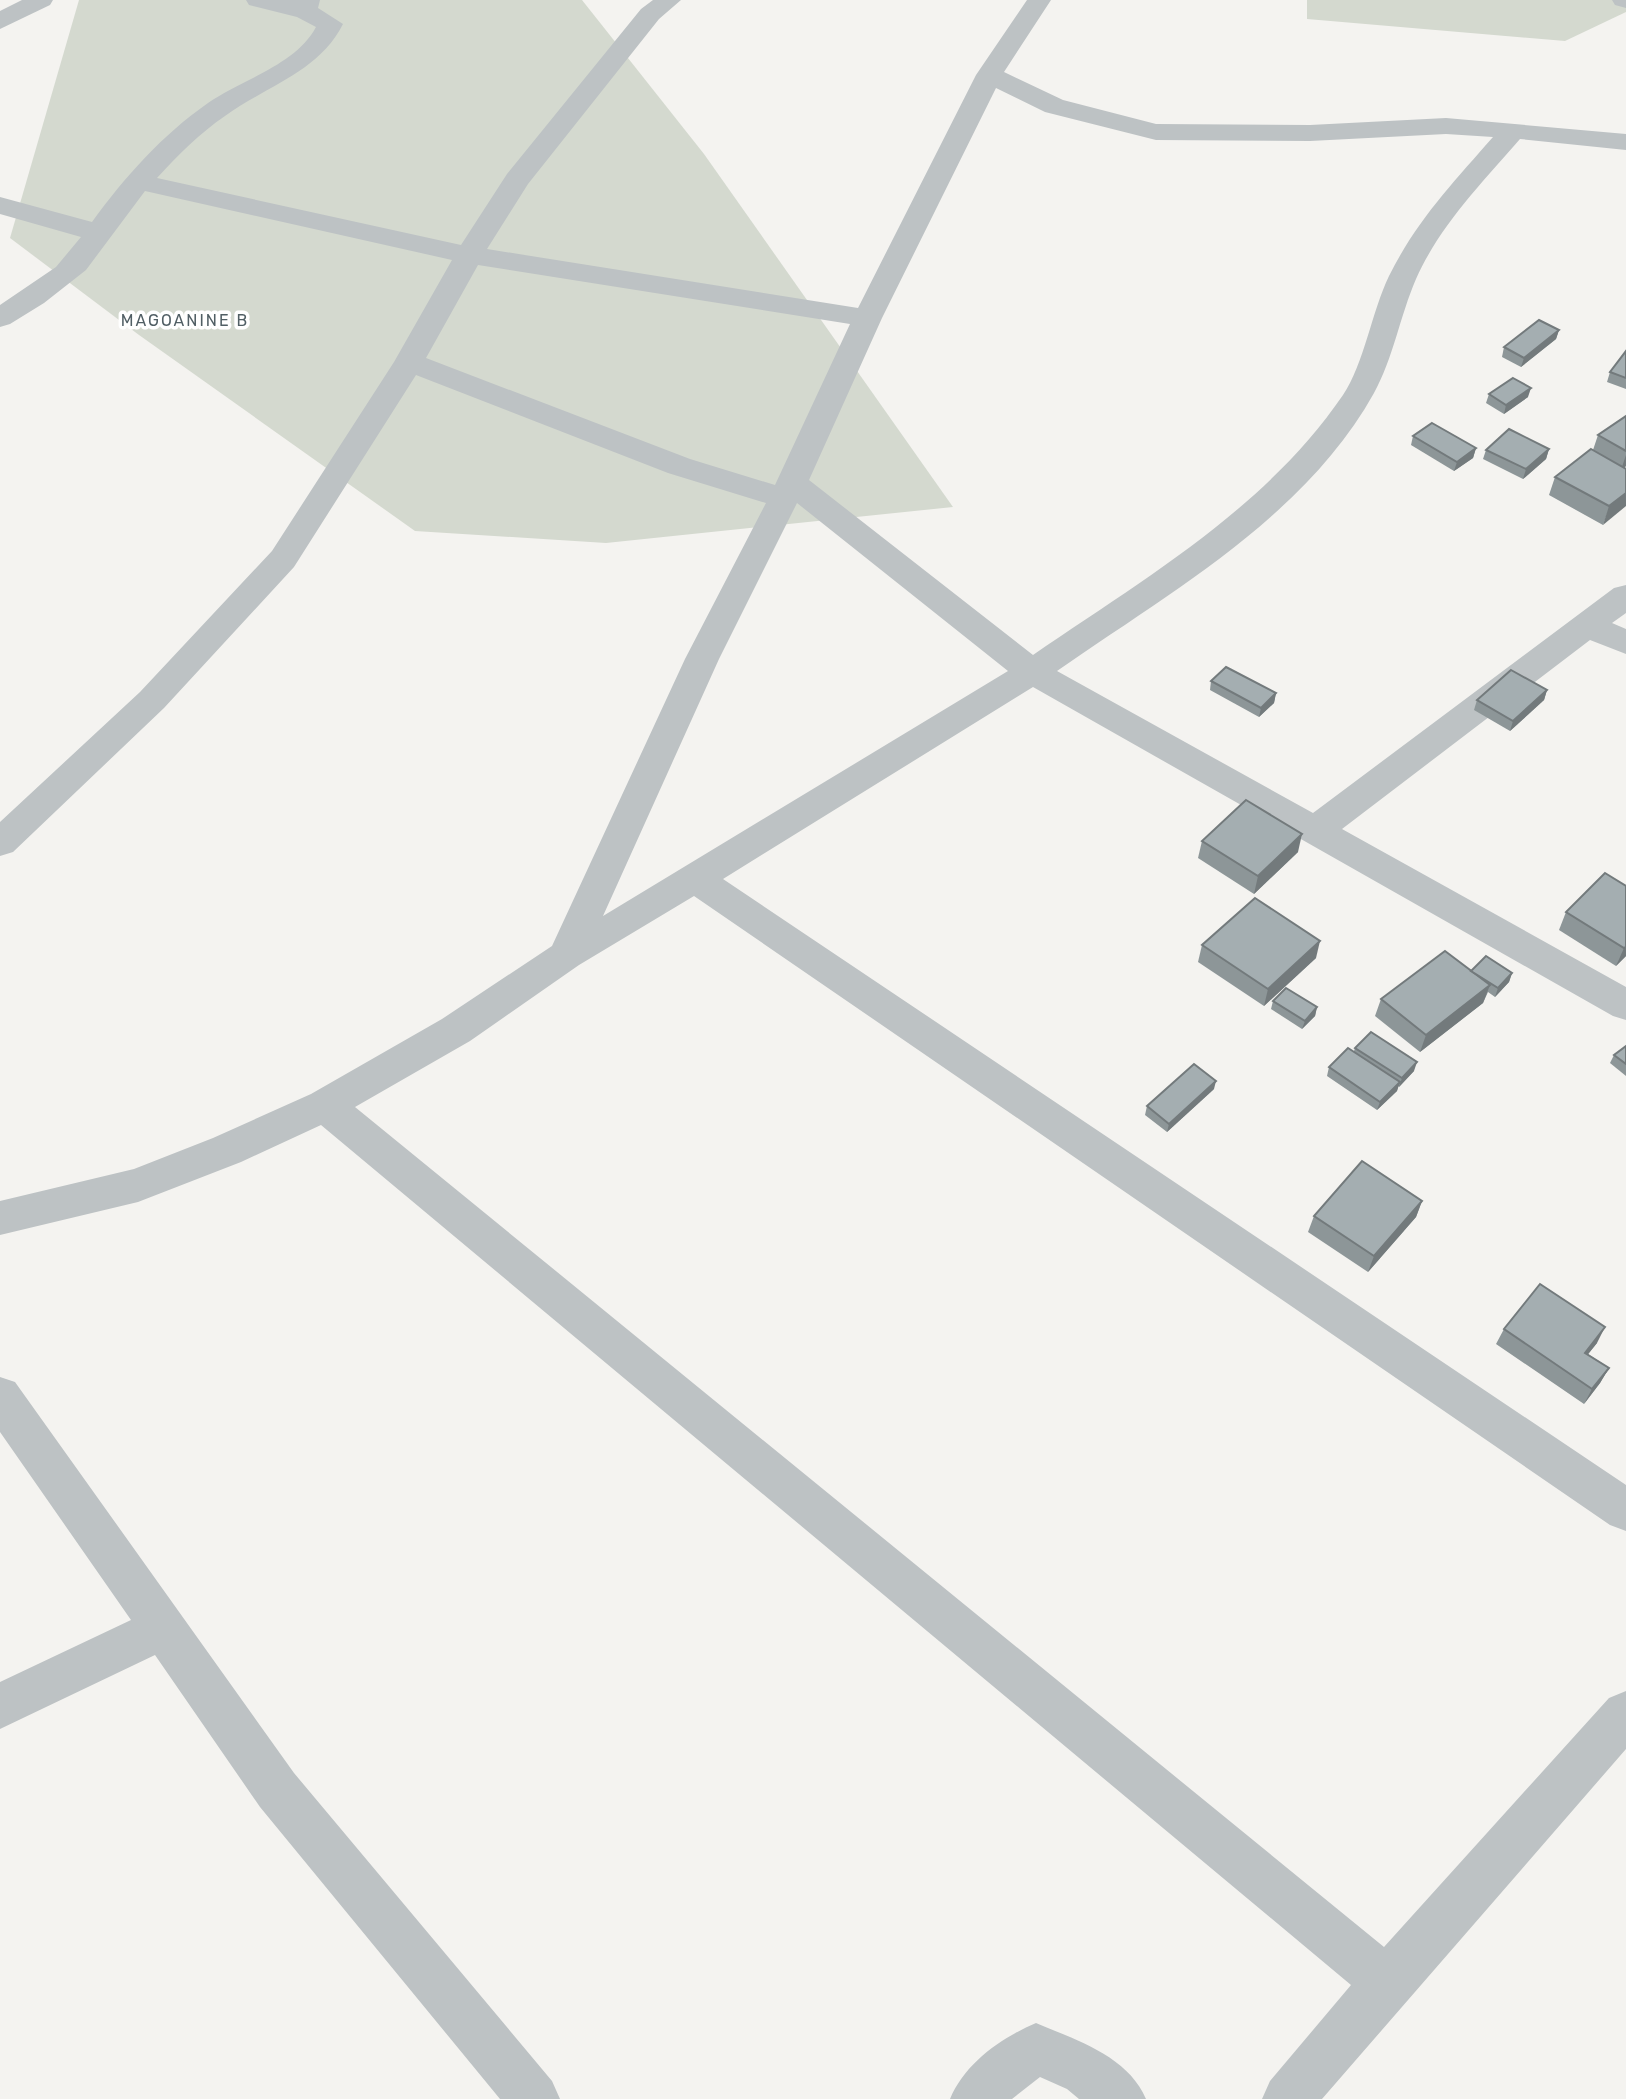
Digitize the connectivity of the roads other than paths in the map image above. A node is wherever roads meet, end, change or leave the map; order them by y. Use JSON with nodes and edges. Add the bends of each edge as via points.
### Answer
{"nodes":[{"id":1,"x":41,"y":0,"type":"edge"},
{"id":2,"x":258,"y":0,"type":"edge"},
{"id":3,"x":669,"y":0,"type":"edge"},
{"id":4,"x":1039,"y":0,"type":"edge"},
{"id":5,"x":307,"y":5,"type":"edge"},
{"id":6,"x":0,"y":22,"type":"edge"},
{"id":7,"x":989,"y":75,"type":"junction"},
{"id":8,"x":1513,"y":130,"type":"junction"},
{"id":9,"x":1626,"y":142,"type":"edge"},
{"id":10,"x":140,"y":182,"type":"junction"},
{"id":11,"x":0,"y":205,"type":"edge"},
{"id":12,"x":98,"y":233,"type":"junction"},
{"id":13,"x":470,"y":256,"type":"junction"},
{"id":14,"x":0,"y":318,"type":"edge"},
{"id":15,"x":867,"y":318,"type":"junction"},
{"id":16,"x":409,"y":362,"type":"junction"},
{"id":17,"x":788,"y":491,"type":"junction"},
{"id":18,"x":1626,"y":596,"type":"edge"},
{"id":19,"x":1588,"y":625,"type":"junction"},
{"id":20,"x":1626,"y":643,"type":"edge"},
{"id":21,"x":1032,"y":672,"type":"junction"},
{"id":22,"x":1315,"y":831,"type":"junction"},
{"id":23,"x":0,"y":843,"type":"edge"},
{"id":24,"x":696,"y":879,"type":"junction"},
{"id":25,"x":566,"y":955,"type":"junction"},
{"id":26,"x":1626,"y":1005,"type":"edge"},
{"id":27,"x":325,"y":1105,"type":"junction"},
{"id":28,"x":0,"y":1218,"type":"edge"},
{"id":29,"x":0,"y":1396,"type":"edge"},
{"id":30,"x":1626,"y":1510,"type":"edge"},
{"id":31,"x":163,"y":1628,"type":"junction"},
{"id":32,"x":0,"y":1706,"type":"edge"},
{"id":33,"x":1626,"y":1714,"type":"edge"},
{"id":34,"x":1387,"y":1982,"type":"junction"},
{"id":35,"x":534,"y":2099,"type":"edge"},
{"id":36,"x":976,"y":2099,"type":"edge"},
{"id":37,"x":1120,"y":2099,"type":"edge"},
{"id":38,"x":1288,"y":2099,"type":"edge"}],
"edges":[{"from":1,"to":6,"type":"street"},
{"from":2,"to":5,"type":"street"},
{"from":3,"to":13,"type":"street","via":[[650,14],[517,180]]},
{"from":4,"to":7,"type":"street"},
{"from":5,"to":10,"type":"street","via":[[330,24],[326,37],[216,110]]},
{"from":7,"to":8,"type":"street","via":[[1054,106],[1156,132]]},
{"from":7,"to":15,"type":"street"},
{"from":8,"to":9,"type":"street"},
{"from":8,"to":21,"type":"street","via":[[1427,230],[1402,279],[1360,392],[1326,440],[1278,494],[1213,547]]},
{"from":10,"to":12,"type":"street"},
{"from":10,"to":13,"type":"street"},
{"from":11,"to":12,"type":"street"},
{"from":12,"to":14,"type":"street","via":[[86,253],[59,279]]},
{"from":13,"to":15,"type":"street"},
{"from":13,"to":16,"type":"street"},
{"from":15,"to":17,"type":"street"},
{"from":16,"to":17,"type":"street","via":[[679,466]]},
{"from":16,"to":23,"type":"street","via":[[283,559],[152,700]]},
{"from":17,"to":21,"type":"street"},
{"from":17,"to":25,"type":"street","via":[[702,659]]},
{"from":18,"to":19,"type":"street"},
{"from":19,"to":20,"type":"street"},
{"from":19,"to":22,"type":"street"},
{"from":21,"to":22,"type":"street"},
{"from":21,"to":24,"type":"street"},
{"from":22,"to":26,"type":"street"},
{"from":24,"to":25,"type":"street"},
{"from":24,"to":30,"type":"street"},
{"from":25,"to":27,"type":"street","via":[[456,1030]]},
{"from":27,"to":28,"type":"street","via":[[138,1185]]},
{"from":27,"to":34,"type":"street"},
{"from":29,"to":31,"type":"street"},
{"from":31,"to":32,"type":"street"},
{"from":31,"to":35,"type":"street","via":[[277,1790]]},
{"from":33,"to":34,"type":"street"},
{"from":34,"to":38,"type":"street"},
{"from":36,"to":37,"type":"street","via":[[986,2086],[1037,2049],[1085,2071]]}]}
